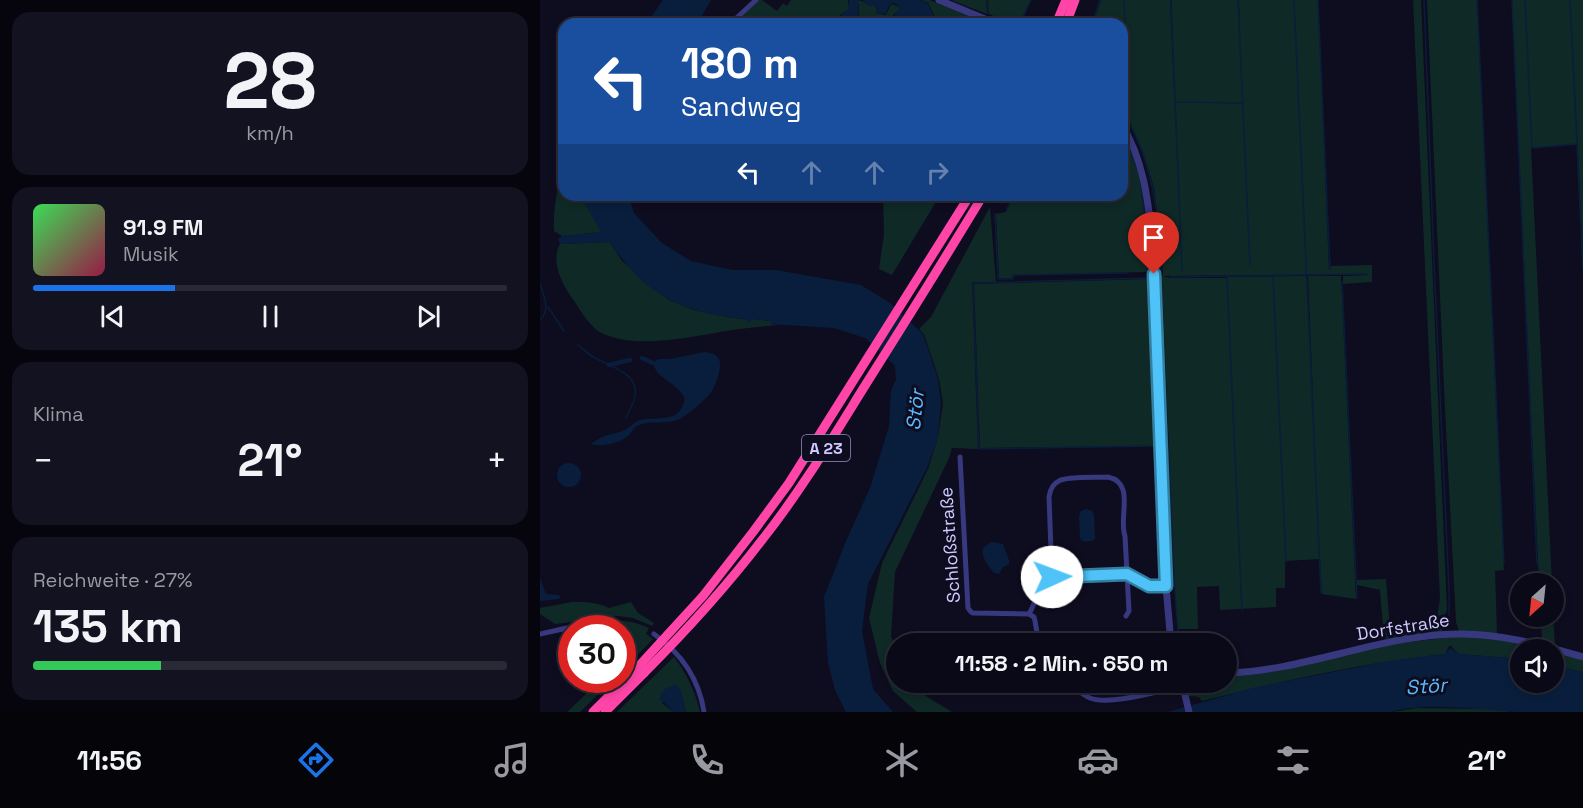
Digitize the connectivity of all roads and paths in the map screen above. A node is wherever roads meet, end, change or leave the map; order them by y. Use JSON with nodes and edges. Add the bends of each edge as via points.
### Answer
{"nodes":[{"id":1,"x":756,"y":0,"type":"edge"},
{"id":2,"x":939,"y":0,"type":"edge"},
{"id":3,"x":1066,"y":0,"type":"edge"},
{"id":4,"x":1075,"y":0,"type":"edge"},
{"id":5,"x":736,"y":18,"type":"edge"},
{"id":6,"x":982,"y":18,"type":"edge"},
{"id":7,"x":1058,"y":18,"type":"edge"},
{"id":8,"x":1068,"y":18,"type":"edge"},
{"id":9,"x":1128,"y":135,"type":"edge"},
{"id":10,"x":966,"y":201,"type":"edge"},
{"id":11,"x":979,"y":201,"type":"edge"},
{"id":12,"x":960,"y":457,"type":"dead end"},
{"id":13,"x":1127,"y":574,"type":"junction"},
{"id":14,"x":1052,"y":577,"type":"junction"},
{"id":15,"x":1166,"y":586,"type":"junction"},
{"id":16,"x":1029,"y":614,"type":"junction"},
{"id":17,"x":1126,"y":616,"type":"dead end"},
{"id":18,"x":558,"y":630,"type":"edge"},
{"id":19,"x":1037,"y":633,"type":"edge"},
{"id":20,"x":1170,"y":633,"type":"edge"},
{"id":21,"x":540,"y":634,"type":"edge"},
{"id":22,"x":654,"y":634,"type":"dead end"},
{"id":23,"x":1583,"y":657,"type":"edge"},
{"id":24,"x":641,"y":670,"type":"junction"},
{"id":25,"x":1237,"y":672,"type":"edge"},
{"id":26,"x":1081,"y":693,"type":"edge"},
{"id":27,"x":1145,"y":693,"type":"edge"},
{"id":28,"x":1185,"y":693,"type":"edge"},
{"id":29,"x":593,"y":712,"type":"edge"},
{"id":30,"x":605,"y":712,"type":"edge"},
{"id":31,"x":704,"y":712,"type":"edge"},
{"id":32,"x":1189,"y":712,"type":"edge"}],
"edges":[{"from":1,"to":5,"type":"street"},
{"from":2,"to":6,"type":"street"},
{"from":3,"to":7,"type":"highway"},
{"from":4,"to":8,"type":"highway"},
{"from":9,"to":15,"type":"street","via":[[1142,173],[1152,238]]},
{"from":10,"to":24,"type":"highway","number":"A 23","bridge":true,"via":[[789,483]]},
{"from":11,"to":24,"type":"highway","number":"A 23","bridge":true,"via":[[800,489],[710,603],[678,639]]},
{"from":12,"to":16,"type":"street","name":"Schloßstraße","via":[[968,608],[973,612]]},
{"from":13,"to":14,"type":"street"},
{"from":13,"to":14,"type":"street","via":[[1122,525],[1124,492],[1119,482],[1108,477],[1064,479],[1050,490]]},
{"from":13,"to":15,"type":"street","via":[[1149,586]]},
{"from":13,"to":17,"type":"street"},
{"from":14,"to":16,"type":"street","via":[[1037,588]]},
{"from":15,"to":20,"type":"street"},
{"from":16,"to":19,"type":"street","via":[[1034,617]]},
{"from":18,"to":21,"type":"street"},
{"from":22,"to":31,"type":"street","via":[[689,670]]},
{"from":23,"to":25,"type":"street","name":"Dorfstraße","via":[[1518,640],[1454,634],[1393,642],[1268,670]]},
{"from":24,"to":29,"type":"highway","number":"A 23"},
{"from":24,"to":30,"type":"highway","number":"A 23"},
{"from":26,"to":27,"type":"street","via":[[1104,700]]},
{"from":28,"to":32,"type":"street"}]}
